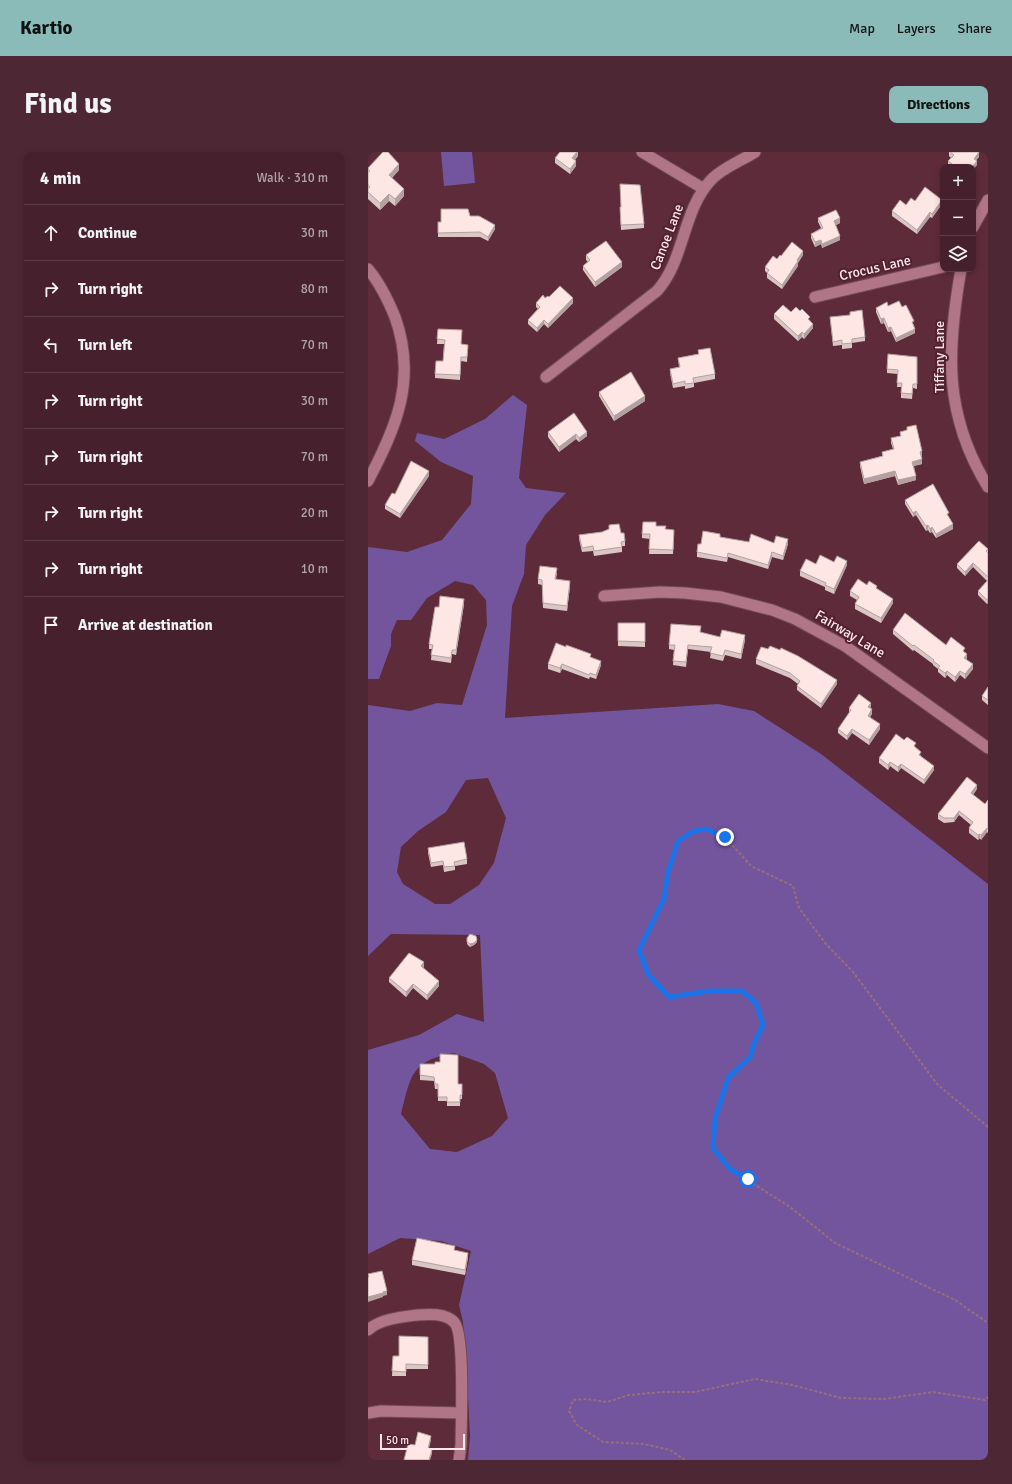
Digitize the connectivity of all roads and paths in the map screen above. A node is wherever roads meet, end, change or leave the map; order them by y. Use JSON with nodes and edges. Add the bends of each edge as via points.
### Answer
{"nodes":[{"id":1,"x":642,"y":152,"type":"edge"},
{"id":2,"x":755,"y":152,"type":"edge"},
{"id":3,"x":704,"y":189,"type":"junction"},
{"id":4,"x":988,"y":200,"type":"edge"},
{"id":5,"x":976,"y":222,"type":"edge"},
{"id":6,"x":940,"y":268,"type":"edge"},
{"id":7,"x":368,"y":269,"type":"edge"},
{"id":8,"x":961,"y":272,"type":"edge"},
{"id":9,"x":815,"y":297,"type":"dead end"},
{"id":10,"x":546,"y":377,"type":"dead end"},
{"id":11,"x":368,"y":481,"type":"edge"},
{"id":12,"x":988,"y":487,"type":"edge"},
{"id":13,"x":604,"y":596,"type":"dead end"},
{"id":14,"x":988,"y":748,"type":"edge"},
{"id":15,"x":988,"y":1127,"type":"edge"},
{"id":16,"x":988,"y":1323,"type":"edge"},
{"id":17,"x":368,"y":1330,"type":"edge"},
{"id":18,"x":988,"y":1397,"type":"edge"},
{"id":19,"x":368,"y":1413,"type":"edge"},
{"id":20,"x":461,"y":1413,"type":"junction"},
{"id":21,"x":459,"y":1460,"type":"edge"},
{"id":22,"x":685,"y":1460,"type":"edge"}],
"edges":[{"from":1,"to":3,"type":"street"},
{"from":2,"to":3,"type":"street","name":"Canoe Lane","via":[[715,176]]},
{"from":3,"to":10,"type":"street","name":"Canoe Lane","via":[[697,200],[666,281],[657,291]]},
{"from":4,"to":5,"type":"street"},
{"from":6,"to":9,"type":"street","name":"Crocus Lane"},
{"from":7,"to":11,"type":"street","via":[[392,309],[399,329],[405,367],[404,391],[396,418],[381,457]]},
{"from":8,"to":12,"type":"street","name":"Tiffany Lane","via":[[951,339],[953,395],[966,443]]},
{"from":13,"to":14,"type":"street","name":"Fairway Lane","via":[[666,592],[721,597],[772,610],[795,619],[845,646]]},
{"from":15,"to":16,"type":"path","via":[[938,1084],[870,993],[826,944],[799,908],[793,886],[751,866],[725,837],[706,829],[694,831],[678,841],[668,872],[664,899],[639,950],[648,974],[669,997],[710,991],[742,991],[756,1003],[763,1025],[751,1056],[728,1078],[715,1119],[713,1148],[730,1169],[790,1207],[835,1243],[955,1300]]},
{"from":17,"to":20,"type":"street","via":[[382,1322],[417,1315],[440,1315],[455,1322],[460,1332],[461,1345]]},
{"from":18,"to":22,"type":"path","via":[[985,1400],[933,1392],[884,1399],[841,1398],[792,1385],[755,1379],[695,1392],[655,1392],[629,1395],[607,1402],[573,1400],[569,1411],[577,1425],[603,1442],[651,1445],[670,1450]]},
{"from":19,"to":20,"type":"street"},
{"from":20,"to":21,"type":"street"}]}
